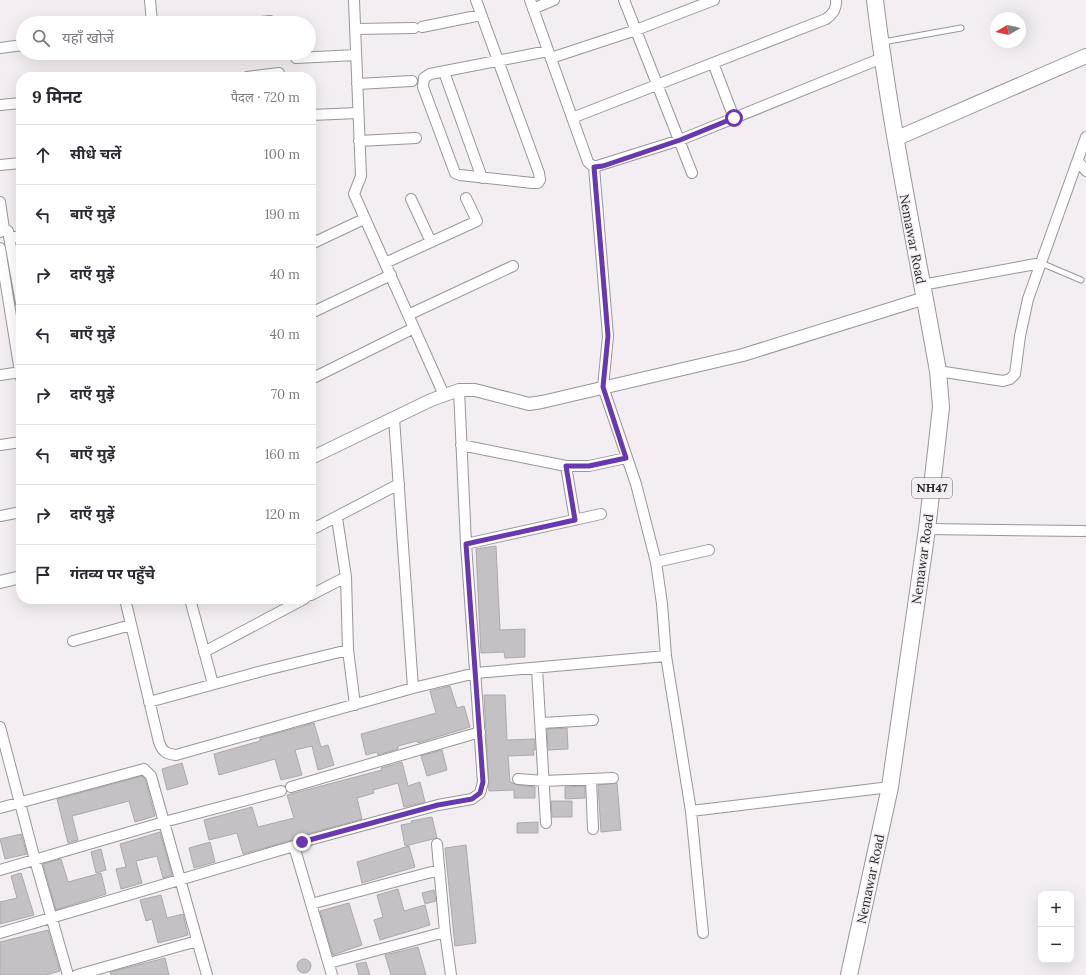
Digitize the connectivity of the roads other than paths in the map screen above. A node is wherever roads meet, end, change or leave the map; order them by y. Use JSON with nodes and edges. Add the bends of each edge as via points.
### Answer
{"nodes":[{"id":1,"x":150,"y":0,"type":"edge"},
{"id":2,"x":354,"y":0,"type":"edge"},
{"id":3,"x":476,"y":0,"type":"edge"},
{"id":4,"x":554,"y":0,"type":"edge"},
{"id":5,"x":624,"y":0,"type":"edge"},
{"id":6,"x":714,"y":0,"type":"edge"},
{"id":7,"x":836,"y":0,"type":"edge"},
{"id":8,"x":875,"y":0,"type":"edge"},
{"id":9,"x":531,"y":4,"type":"edge"},
{"id":10,"x":481,"y":15,"type":"junction"},
{"id":11,"x":151,"y":16,"type":"edge"},
{"id":12,"x":961,"y":28,"type":"dead end"},
{"id":13,"x":355,"y":29,"type":"junction"},
{"id":14,"x":636,"y":30,"type":"junction"},
{"id":15,"x":16,"y":46,"type":"edge"},
{"id":16,"x":0,"y":48,"type":"edge"},
{"id":17,"x":881,"y":50,"type":"junction"},
{"id":18,"x":550,"y":54,"type":"junction"},
{"id":19,"x":356,"y":55,"type":"junction"},
{"id":20,"x":1086,"y":56,"type":"edge"},
{"id":21,"x":316,"y":57,"type":"edge"},
{"id":22,"x":498,"y":60,"type":"junction"},
{"id":23,"x":713,"y":63,"type":"junction"},
{"id":24,"x":444,"y":72,"type":"junction"},
{"id":25,"x":412,"y":81,"type":"dead end"},
{"id":26,"x":357,"y":84,"type":"junction"},
{"id":27,"x":658,"y":85,"type":"junction"},
{"id":28,"x":16,"y":103,"type":"edge"},
{"id":29,"x":0,"y":105,"type":"edge"},
{"id":30,"x":358,"y":113,"type":"junction"},
{"id":31,"x":316,"y":115,"type":"edge"},
{"id":32,"x":572,"y":118,"type":"junction"},
{"id":33,"x":734,"y":118,"type":"junction"},
{"id":34,"x":1086,"y":137,"type":"edge"},
{"id":35,"x":416,"y":138,"type":"dead end"},
{"id":36,"x":895,"y":139,"type":"junction"},
{"id":37,"x":680,"y":140,"type":"junction"},
{"id":38,"x":359,"y":141,"type":"junction"},
{"id":39,"x":1078,"y":161,"type":"junction"},
{"id":40,"x":16,"y":163,"type":"edge"},
{"id":41,"x":0,"y":165,"type":"edge"},
{"id":42,"x":594,"y":167,"type":"junction"},
{"id":43,"x":1086,"y":171,"type":"edge"},
{"id":44,"x":692,"y":173,"type":"dead end"},
{"id":45,"x":482,"y":178,"type":"junction"},
{"id":46,"x":466,"y":198,"type":"dead end"},
{"id":47,"x":411,"y":199,"type":"dead end"},
{"id":48,"x":0,"y":202,"type":"edge"},
{"id":49,"x":364,"y":219,"type":"junction"},
{"id":50,"x":2,"y":230,"type":"edge"},
{"id":51,"x":16,"y":237,"type":"edge"},
{"id":52,"x":10,"y":238,"type":"junction"},
{"id":53,"x":316,"y":242,"type":"edge"},
{"id":54,"x":431,"y":242,"type":"junction"},
{"id":55,"x":0,"y":248,"type":"edge"},
{"id":56,"x":385,"y":263,"type":"junction"},
{"id":57,"x":1041,"y":263,"type":"junction"},
{"id":58,"x":513,"y":266,"type":"dead end"},
{"id":59,"x":16,"y":273,"type":"edge"},
{"id":60,"x":391,"y":275,"type":"junction"},
{"id":61,"x":1081,"y":280,"type":"dead end"},
{"id":62,"x":924,"y":292,"type":"junction"},
{"id":63,"x":16,"y":303,"type":"edge"},
{"id":64,"x":5,"y":306,"type":"edge"},
{"id":65,"x":316,"y":312,"type":"edge"},
{"id":66,"x":408,"y":315,"type":"junction"},
{"id":67,"x":414,"y":328,"type":"junction"},
{"id":68,"x":16,"y":353,"type":"edge"},
{"id":69,"x":938,"y":371,"type":"junction"},
{"id":70,"x":16,"y":374,"type":"edge"},
{"id":71,"x":0,"y":375,"type":"edge"},
{"id":72,"x":316,"y":377,"type":"edge"},
{"id":73,"x":603,"y":387,"type":"junction"},
{"id":74,"x":459,"y":390,"type":"junction"},
{"id":75,"x":444,"y":395,"type":"junction"},
{"id":76,"x":394,"y":418,"type":"junction"},
{"id":77,"x":16,"y":443,"type":"edge"},
{"id":78,"x":0,"y":445,"type":"edge"},
{"id":79,"x":461,"y":445,"type":"junction"},
{"id":80,"x":316,"y":456,"type":"edge"},
{"id":81,"x":626,"y":458,"type":"junction"},
{"id":82,"x":566,"y":466,"type":"junction"},
{"id":83,"x":398,"y":484,"type":"junction"},
{"id":84,"x":16,"y":513,"type":"edge"},
{"id":85,"x":601,"y":514,"type":"dead end"},
{"id":86,"x":0,"y":516,"type":"edge"},
{"id":87,"x":338,"y":518,"type":"junction"},
{"id":88,"x":575,"y":520,"type":"junction"},
{"id":89,"x":316,"y":528,"type":"edge"},
{"id":90,"x":927,"y":529,"type":"junction"},
{"id":91,"x":1084,"y":531,"type":"dead end"},
{"id":92,"x":466,"y":544,"type":"junction"},
{"id":93,"x":709,"y":550,"type":"dead end"},
{"id":94,"x":656,"y":562,"type":"junction"},
{"id":95,"x":346,"y":577,"type":"junction"},
{"id":96,"x":16,"y":578,"type":"edge"},
{"id":97,"x":0,"y":582,"type":"edge"},
{"id":98,"x":316,"y":592,"type":"edge"},
{"id":99,"x":126,"y":604,"type":"edge"},
{"id":100,"x":191,"y":604,"type":"edge"},
{"id":101,"x":295,"y":604,"type":"edge"},
{"id":102,"x":131,"y":625,"type":"junction"},
{"id":103,"x":73,"y":641,"type":"dead end"},
{"id":104,"x":348,"y":650,"type":"junction"},
{"id":105,"x":204,"y":652,"type":"junction"},
{"id":106,"x":666,"y":656,"type":"junction"},
{"id":107,"x":537,"y":668,"type":"junction"},
{"id":108,"x":476,"y":673,"type":"junction"},
{"id":109,"x":213,"y":684,"type":"junction"},
{"id":110,"x":413,"y":688,"type":"junction"},
{"id":111,"x":149,"y":702,"type":"junction"},
{"id":112,"x":355,"y":705,"type":"junction"},
{"id":113,"x":592,"y":720,"type":"dead end"},
{"id":114,"x":542,"y":723,"type":"junction"},
{"id":115,"x":0,"y":727,"type":"edge"},
{"id":116,"x":480,"y":732,"type":"junction"},
{"id":117,"x":2,"y":742,"type":"edge"},
{"id":118,"x":613,"y":778,"type":"dead end"},
{"id":119,"x":518,"y":779,"type":"dead end"},
{"id":120,"x":591,"y":779,"type":"junction"},
{"id":121,"x":544,"y":781,"type":"junction"},
{"id":122,"x":890,"y":787,"type":"junction"},
{"id":123,"x":20,"y":802,"type":"junction"},
{"id":124,"x":0,"y":808,"type":"edge"},
{"id":125,"x":691,"y":811,"type":"junction"},
{"id":126,"x":164,"y":822,"type":"junction"},
{"id":127,"x":546,"y":823,"type":"dead end"},
{"id":128,"x":593,"y":829,"type":"dead end"},
{"id":129,"x":302,"y":842,"type":"dead end"},
{"id":130,"x":437,"y":844,"type":"dead end"},
{"id":131,"x":35,"y":860,"type":"junction"},
{"id":132,"x":0,"y":870,"type":"edge"},
{"id":133,"x":439,"y":870,"type":"junction"},
{"id":134,"x":180,"y":879,"type":"junction"},
{"id":135,"x":311,"y":904,"type":"junction"},
{"id":136,"x":52,"y":917,"type":"junction"},
{"id":137,"x":445,"y":932,"type":"junction"},
{"id":138,"x":0,"y":933,"type":"edge"},
{"id":139,"x":703,"y":933,"type":"dead end"},
{"id":140,"x":197,"y":941,"type":"junction"},
{"id":141,"x":329,"y":963,"type":"junction"},
{"id":142,"x":68,"y":975,"type":"edge"},
{"id":143,"x":77,"y":975,"type":"edge"},
{"id":144,"x":207,"y":975,"type":"edge"},
{"id":145,"x":332,"y":975,"type":"edge"},
{"id":146,"x":451,"y":975,"type":"edge"},
{"id":147,"x":849,"y":975,"type":"edge"}],
"edges":[{"from":1,"to":11,"type":"street"},
{"from":2,"to":13,"type":"street"},
{"from":3,"to":10,"type":"street"},
{"from":4,"to":9,"type":"street"},
{"from":5,"to":14,"type":"street"},
{"from":6,"to":14,"type":"street"},
{"from":7,"to":23,"type":"street","via":[[837,6],[826,19]]},
{"from":8,"to":17,"type":"highway","name":"Nemawar Road","number":"NH47"},
{"from":9,"to":18,"type":"street"},
{"from":10,"to":13,"type":"street","via":[[418,28]]},
{"from":10,"to":22,"type":"street"},
{"from":12,"to":17,"type":"lane"},
{"from":13,"to":19,"type":"street"},
{"from":14,"to":18,"type":"street"},
{"from":14,"to":27,"type":"street"},
{"from":15,"to":16,"type":"street"},
{"from":17,"to":33,"type":"street"},
{"from":17,"to":36,"type":"highway","name":"Nemawar Road","number":"NH47"},
{"from":18,"to":22,"type":"street"},
{"from":18,"to":32,"type":"street"},
{"from":19,"to":21,"type":"street"},
{"from":19,"to":26,"type":"street"},
{"from":20,"to":36,"type":"main road"},
{"from":22,"to":24,"type":"street"},
{"from":22,"to":45,"type":"street","via":[[540,180],[538,183],[532,183]]},
{"from":23,"to":27,"type":"street"},
{"from":23,"to":33,"type":"street"},
{"from":24,"to":45,"type":"street"},
{"from":24,"to":45,"type":"street","via":[[424,78],[422,87],[455,173]]},
{"from":25,"to":26,"type":"street"},
{"from":26,"to":30,"type":"street"},
{"from":27,"to":32,"type":"street"},
{"from":27,"to":37,"type":"street"},
{"from":28,"to":29,"type":"street"},
{"from":30,"to":31,"type":"street"},
{"from":30,"to":38,"type":"street"},
{"from":32,"to":42,"type":"street","via":[[588,162]]},
{"from":33,"to":37,"type":"street"},
{"from":34,"to":39,"type":"street"},
{"from":35,"to":38,"type":"street"},
{"from":36,"to":62,"type":"highway","name":"Nemawar Road","number":"NH47"},
{"from":37,"to":42,"type":"street"},
{"from":37,"to":44,"type":"street"},
{"from":38,"to":49,"type":"street","via":[[361,176],[354,194]]},
{"from":39,"to":43,"type":"street"},
{"from":39,"to":57,"type":"street"},
{"from":40,"to":41,"type":"street"},
{"from":42,"to":73,"type":"street","via":[[608,336]]},
{"from":46,"to":54,"type":"street","via":[[477,221]]},
{"from":47,"to":54,"type":"street"},
{"from":48,"to":50,"type":"street"},
{"from":49,"to":53,"type":"street"},
{"from":49,"to":56,"type":"street"},
{"from":50,"to":52,"type":"street","via":[[8,231]]},
{"from":51,"to":52,"type":"street"},
{"from":52,"to":59,"type":"street"},
{"from":54,"to":56,"type":"street"},
{"from":55,"to":64,"type":"street"},
{"from":56,"to":60,"type":"street"},
{"from":57,"to":61,"type":"lane"},
{"from":57,"to":62,"type":"street"},
{"from":57,"to":69,"type":"street","via":[[1028,299],[1014,374],[1010,379],[1003,381]]},
{"from":58,"to":66,"type":"street"},
{"from":60,"to":65,"type":"street"},
{"from":60,"to":66,"type":"street"},
{"from":62,"to":69,"type":"highway","name":"Nemawar Road","number":"NH47"},
{"from":62,"to":73,"type":"street","via":[[743,354]]},
{"from":63,"to":64,"type":"street"},
{"from":64,"to":68,"type":"street"},
{"from":66,"to":67,"type":"street"},
{"from":67,"to":72,"type":"street"},
{"from":67,"to":75,"type":"street"},
{"from":69,"to":90,"type":"highway","name":"Nemawar Road","number":"NH47","via":[[941,407]]},
{"from":70,"to":71,"type":"street"},
{"from":73,"to":74,"type":"street","via":[[529,404],[475,390]]},
{"from":73,"to":81,"type":"street"},
{"from":74,"to":75,"type":"street"},
{"from":74,"to":79,"type":"street"},
{"from":75,"to":76,"type":"street"},
{"from":76,"to":80,"type":"street"},
{"from":76,"to":83,"type":"street"},
{"from":77,"to":78,"type":"street"},
{"from":79,"to":82,"type":"street"},
{"from":79,"to":92,"type":"street"},
{"from":81,"to":82,"type":"street","via":[[589,466]]},
{"from":81,"to":94,"type":"street","via":[[636,484]]},
{"from":82,"to":88,"type":"street"},
{"from":83,"to":87,"type":"street"},
{"from":83,"to":110,"type":"street"},
{"from":84,"to":86,"type":"street"},
{"from":85,"to":88,"type":"street"},
{"from":87,"to":89,"type":"street"},
{"from":87,"to":95,"type":"street"},
{"from":88,"to":92,"type":"street"},
{"from":90,"to":91,"type":"street"},
{"from":90,"to":122,"type":"highway","name":"Nemawar Road","number":"NH47"},
{"from":92,"to":108,"type":"street"},
{"from":93,"to":94,"type":"street"},
{"from":94,"to":106,"type":"street"},
{"from":95,"to":98,"type":"street"},
{"from":95,"to":104,"type":"street"},
{"from":96,"to":97,"type":"street"},
{"from":99,"to":102,"type":"street"},
{"from":100,"to":105,"type":"street"},
{"from":101,"to":105,"type":"street"},
{"from":102,"to":103,"type":"street"},
{"from":102,"to":111,"type":"street"},
{"from":104,"to":109,"type":"street"},
{"from":104,"to":112,"type":"street"},
{"from":105,"to":109,"type":"street"},
{"from":106,"to":107,"type":"street"},
{"from":106,"to":125,"type":"street"},
{"from":107,"to":108,"type":"street"},
{"from":107,"to":114,"type":"street"},
{"from":108,"to":110,"type":"street"},
{"from":108,"to":116,"type":"street"},
{"from":109,"to":111,"type":"street"},
{"from":110,"to":112,"type":"street"},
{"from":111,"to":112,"type":"street","via":[[162,750],[176,756]]},
{"from":113,"to":114,"type":"street"},
{"from":114,"to":121,"type":"street"},
{"from":115,"to":117,"type":"street"},
{"from":116,"to":126,"type":"street"},
{"from":116,"to":129,"type":"street","via":[[483,782],[480,793],[472,799],[438,805]]},
{"from":117,"to":123,"type":"street"},
{"from":118,"to":120,"type":"street"},
{"from":119,"to":121,"type":"street"},
{"from":120,"to":121,"type":"street"},
{"from":120,"to":128,"type":"street"},
{"from":121,"to":127,"type":"street"},
{"from":122,"to":125,"type":"street"},
{"from":122,"to":147,"type":"highway","name":"Nemawar Road","number":"NH47"},
{"from":123,"to":124,"type":"street"},
{"from":123,"to":126,"type":"street","via":[[144,770],[151,776]]},
{"from":123,"to":131,"type":"street"},
{"from":125,"to":139,"type":"street"},
{"from":126,"to":131,"type":"street"},
{"from":126,"to":134,"type":"street"},
{"from":130,"to":133,"type":"street"},
{"from":131,"to":132,"type":"street"},
{"from":131,"to":136,"type":"street"},
{"from":133,"to":135,"type":"street"},
{"from":133,"to":137,"type":"street"},
{"from":134,"to":135,"type":"street","via":[[294,846]]},
{"from":134,"to":136,"type":"street"},
{"from":134,"to":140,"type":"street"},
{"from":135,"to":141,"type":"street"},
{"from":136,"to":138,"type":"street"},
{"from":136,"to":142,"type":"street"},
{"from":137,"to":141,"type":"street"},
{"from":137,"to":146,"type":"street"},
{"from":140,"to":143,"type":"street"},
{"from":140,"to":144,"type":"street"},
{"from":141,"to":145,"type":"street"}]}
